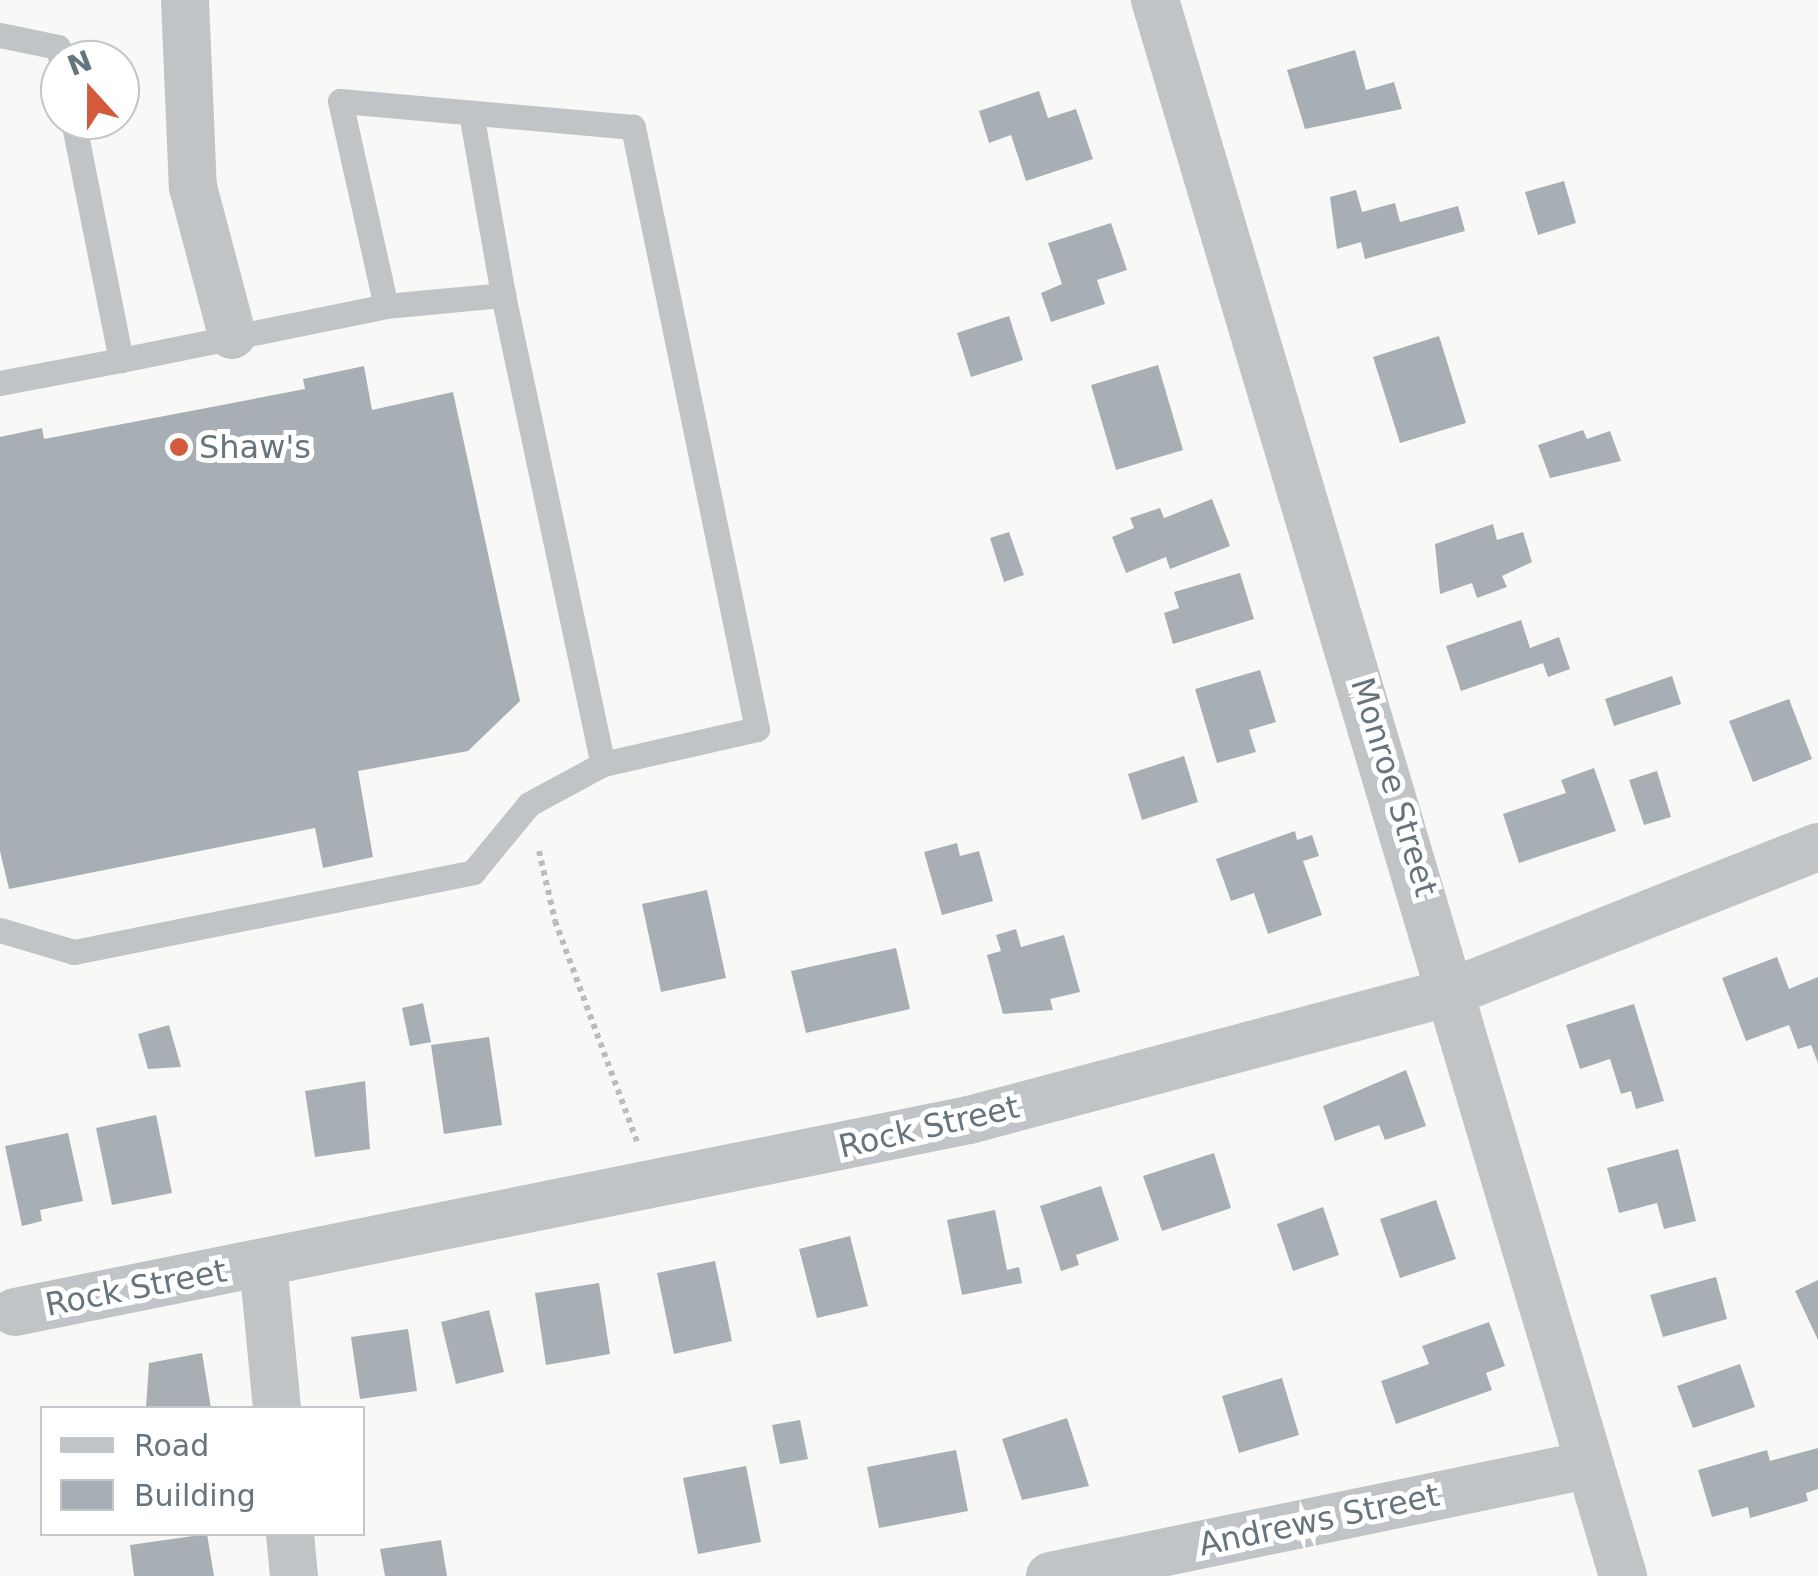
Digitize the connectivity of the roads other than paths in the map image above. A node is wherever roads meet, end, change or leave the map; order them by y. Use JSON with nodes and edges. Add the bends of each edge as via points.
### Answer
{"nodes":[{"id":1,"x":185,"y":0,"type":"edge"},
{"id":2,"x":1155,"y":0,"type":"edge"},
{"id":3,"x":0,"y":35,"type":"edge"},
{"id":4,"x":40,"y":43,"type":"edge"},
{"id":5,"x":471,"y":112,"type":"junction"},
{"id":6,"x":77,"y":140,"type":"edge"},
{"id":7,"x":503,"y":295,"type":"junction"},
{"id":8,"x":386,"y":306,"type":"junction"},
{"id":9,"x":232,"y":335,"type":"junction"},
{"id":10,"x":121,"y":360,"type":"junction"},
{"id":11,"x":0,"y":383,"type":"edge"},
{"id":12,"x":602,"y":764,"type":"junction"},
{"id":13,"x":1818,"y":848,"type":"edge"},
{"id":14,"x":0,"y":930,"type":"edge"},
{"id":15,"x":1454,"y":991,"type":"junction"},
{"id":16,"x":263,"y":1263,"type":"junction"},
{"id":17,"x":15,"y":1312,"type":"dead end"},
{"id":18,"x":277,"y":1406,"type":"edge"},
{"id":19,"x":1587,"y":1465,"type":"junction"},
{"id":20,"x":290,"y":1536,"type":"edge"},
{"id":21,"x":294,"y":1576,"type":"edge"},
{"id":22,"x":1050,"y":1576,"type":"edge"},
{"id":23,"x":1624,"y":1576,"type":"edge"}],
"edges":[{"from":1,"to":9,"type":"street","via":[[193,186]]},
{"from":2,"to":15,"type":"street","name":"Monroe Street"},
{"from":3,"to":4,"type":"lane"},
{"from":5,"to":7,"type":"lane"},
{"from":5,"to":8,"type":"lane","via":[[340,100]]},
{"from":5,"to":12,"type":"lane","via":[[633,127],[758,729]]},
{"from":6,"to":10,"type":"lane"},
{"from":7,"to":8,"type":"lane"},
{"from":7,"to":12,"type":"lane"},
{"from":8,"to":9,"type":"lane"},
{"from":9,"to":10,"type":"lane"},
{"from":10,"to":11,"type":"lane"},
{"from":12,"to":14,"type":"lane","via":[[529,804],[474,872],[74,952]]},
{"from":13,"to":15,"type":"street","name":"Rock Street"},
{"from":15,"to":16,"type":"street","name":"Rock Street","via":[[969,1120]]},
{"from":15,"to":19,"type":"street","name":"Monroe Street"},
{"from":16,"to":17,"type":"street","name":"Rock Street"},
{"from":16,"to":18,"type":"street"},
{"from":19,"to":22,"type":"street","name":"Andrews Street"},
{"from":19,"to":23,"type":"street","name":"Monroe Street"},
{"from":20,"to":21,"type":"street"}]}
